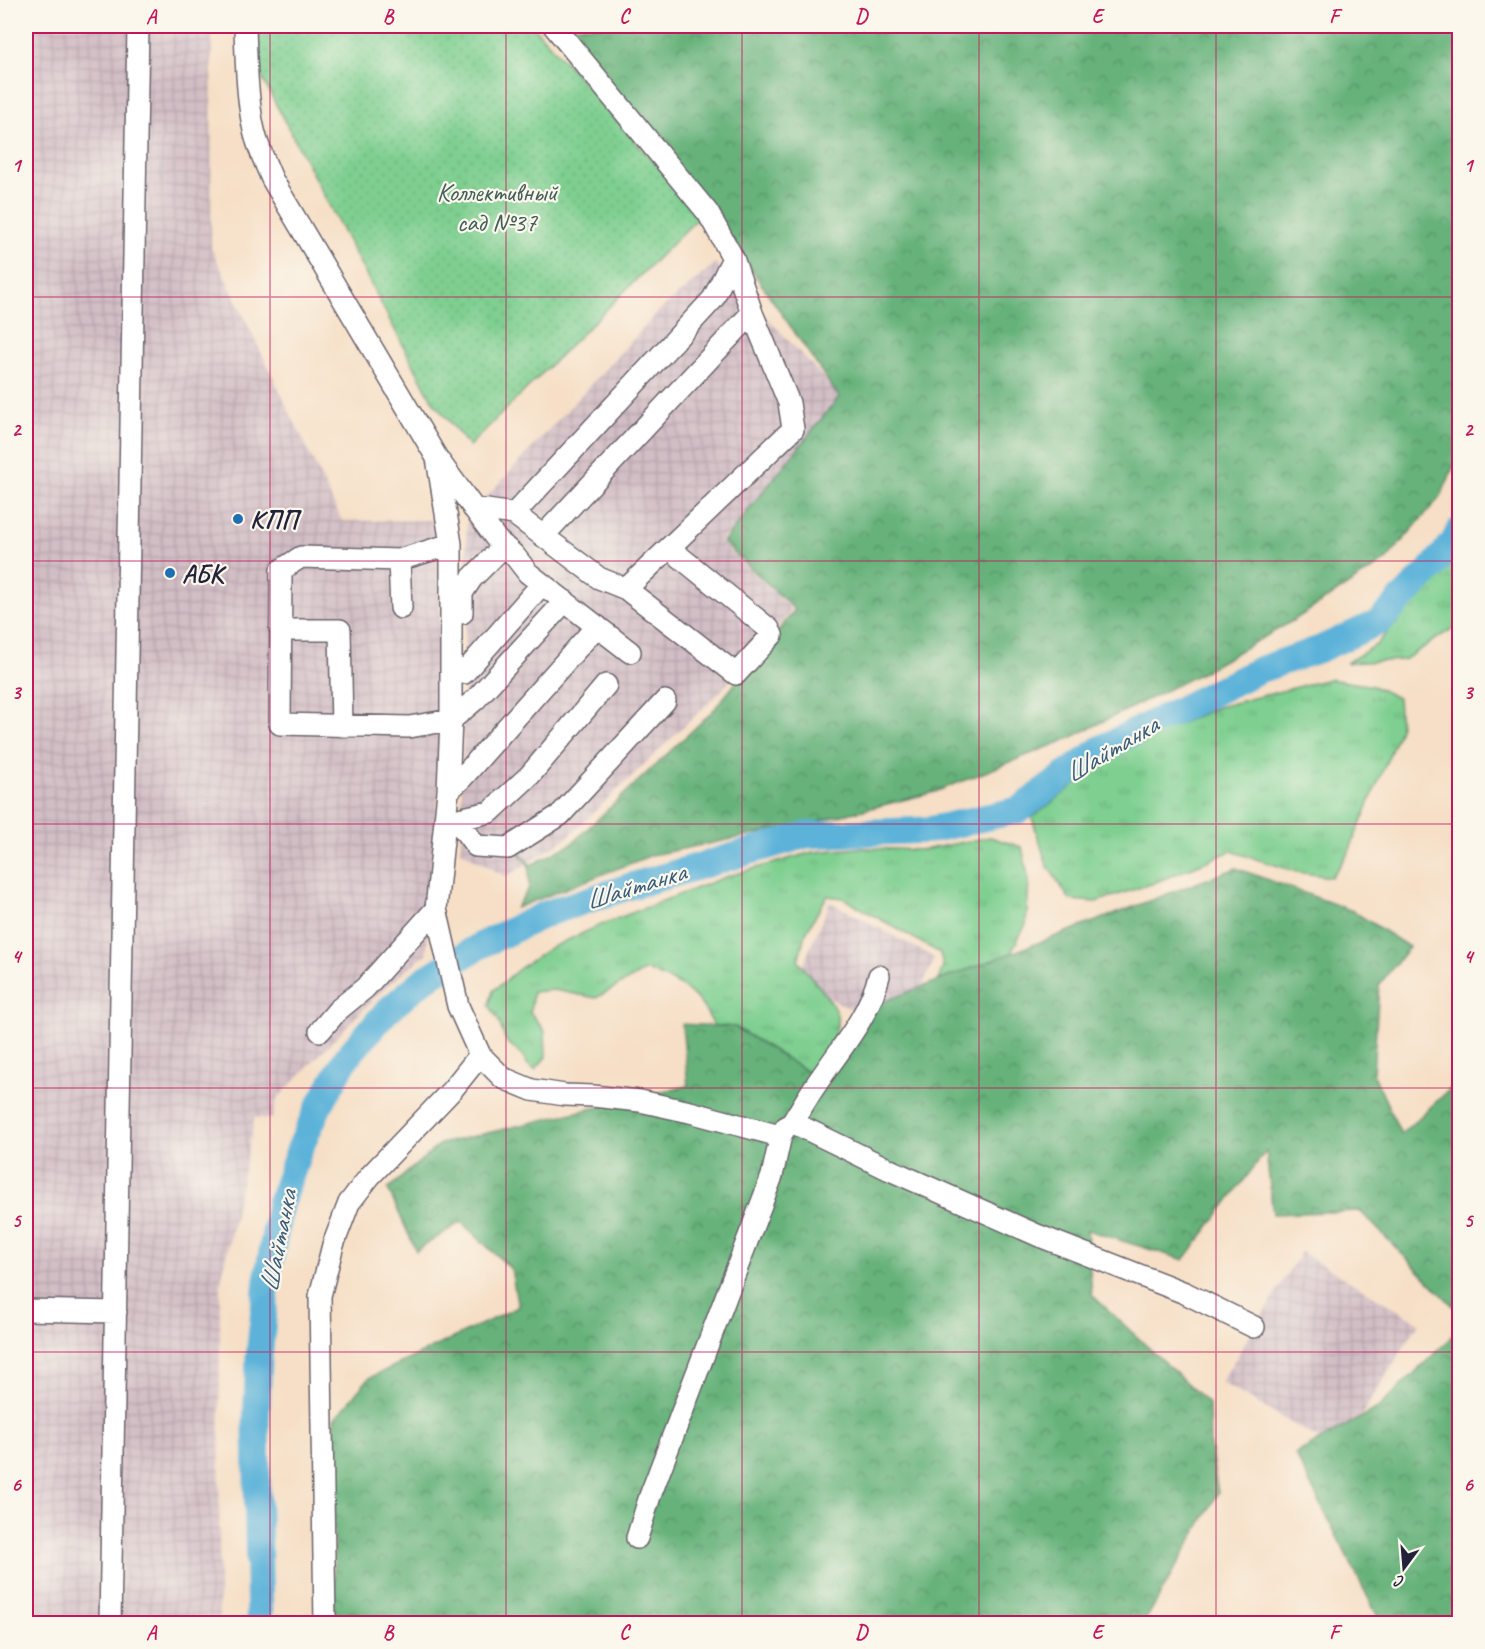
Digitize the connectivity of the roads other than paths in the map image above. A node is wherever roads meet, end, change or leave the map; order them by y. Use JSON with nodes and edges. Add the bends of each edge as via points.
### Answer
{"nodes":[{"id":1,"x":138,"y":26,"type":"edge"},
{"id":2,"x":245,"y":26,"type":"edge"},
{"id":3,"x":554,"y":26,"type":"edge"},
{"id":4,"x":733,"y":258,"type":"junction"},
{"id":5,"x":752,"y":313,"type":"junction"},
{"id":6,"x":437,"y":458,"type":"junction"},
{"id":7,"x":473,"y":508,"type":"junction"},
{"id":8,"x":514,"y":514,"type":"junction"},
{"id":9,"x":543,"y":536,"type":"junction"},
{"id":10,"x":451,"y":544,"type":"junction"},
{"id":11,"x":504,"y":546,"type":"junction"},
{"id":12,"x":669,"y":548,"type":"junction"},
{"id":13,"x":399,"y":560,"type":"junction"},
{"id":14,"x":542,"y":584,"type":"junction"},
{"id":15,"x":626,"y":589,"type":"junction"},
{"id":16,"x":564,"y":601,"type":"junction"},
{"id":17,"x":401,"y":608,"type":"dead end"},
{"id":18,"x":597,"y":626,"type":"junction"},
{"id":19,"x":280,"y":630,"type":"junction"},
{"id":20,"x":630,"y":652,"type":"dead end"},
{"id":21,"x":464,"y":673,"type":"junction"},
{"id":22,"x":606,"y":685,"type":"dead end"},
{"id":23,"x":665,"y":700,"type":"dead end"},
{"id":24,"x":467,"y":706,"type":"junction"},
{"id":25,"x":451,"y":720,"type":"junction"},
{"id":26,"x":342,"y":726,"type":"junction"},
{"id":27,"x":448,"y":791,"type":"junction"},
{"id":28,"x":450,"y":821,"type":"junction"},
{"id":29,"x":436,"y":909,"type":"junction"},
{"id":30,"x":879,"y":976,"type":"dead end"},
{"id":31,"x":320,"y":1031,"type":"dead end"},
{"id":32,"x":480,"y":1055,"type":"junction"},
{"id":33,"x":787,"y":1129,"type":"junction"},
{"id":34,"x":26,"y":1310,"type":"edge"},
{"id":35,"x":116,"y":1312,"type":"junction"},
{"id":36,"x":1254,"y":1327,"type":"dead end"},
{"id":37,"x":637,"y":1538,"type":"dead end"},
{"id":38,"x":110,"y":1623,"type":"edge"},
{"id":39,"x":325,"y":1623,"type":"edge"}],
"edges":[{"from":1,"to":35,"type":"street"},
{"from":2,"to":6,"type":"street","via":[[253,122],[272,179]]},
{"from":3,"to":4,"type":"street","via":[[708,213]]},
{"from":4,"to":5,"type":"street"},
{"from":4,"to":8,"type":"street","via":[[713,299]]},
{"from":5,"to":9,"type":"street"},
{"from":5,"to":12,"type":"street","via":[[789,403],[793,429]]},
{"from":6,"to":7,"type":"street"},
{"from":6,"to":10,"type":"street"},
{"from":7,"to":8,"type":"street"},
{"from":7,"to":11,"type":"street"},
{"from":8,"to":9,"type":"street"},
{"from":9,"to":15,"type":"street","via":[[599,578]]},
{"from":10,"to":13,"type":"street"},
{"from":10,"to":25,"type":"street"},
{"from":11,"to":14,"type":"street"},
{"from":11,"to":21,"type":"street","via":[[462,593]]},
{"from":12,"to":15,"type":"street"},
{"from":12,"to":15,"type":"street","via":[[769,629],[772,635],[743,668],[736,674]]},
{"from":13,"to":17,"type":"street"},
{"from":13,"to":19,"type":"street","via":[[300,557],[281,570]]},
{"from":14,"to":16,"type":"street"},
{"from":14,"to":21,"type":"street"},
{"from":16,"to":18,"type":"street"},
{"from":16,"to":24,"type":"street"},
{"from":18,"to":20,"type":"street"},
{"from":18,"to":27,"type":"street"},
{"from":19,"to":26,"type":"street","via":[[340,630]]},
{"from":19,"to":26,"type":"street","via":[[280,724]]},
{"from":21,"to":24,"type":"street"},
{"from":22,"to":28,"type":"street","via":[[530,775],[489,812]]},
{"from":23,"to":28,"type":"street","via":[[560,815],[508,848],[476,846]]},
{"from":24,"to":25,"type":"street"},
{"from":25,"to":26,"type":"street","via":[[409,727]]},
{"from":25,"to":27,"type":"street"},
{"from":27,"to":28,"type":"street"},
{"from":28,"to":29,"type":"street"},
{"from":29,"to":31,"type":"street"},
{"from":29,"to":32,"type":"street","via":[[458,1006]]},
{"from":30,"to":33,"type":"street","via":[[859,1024]]},
{"from":32,"to":33,"type":"street","via":[[503,1078],[532,1090],[640,1101],[776,1135]]},
{"from":32,"to":39,"type":"street","via":[[349,1203],[333,1245],[320,1296]]},
{"from":33,"to":36,"type":"street","via":[[1209,1303]]},
{"from":33,"to":37,"type":"street"},
{"from":34,"to":35,"type":"street"},
{"from":35,"to":38,"type":"street"}]}
